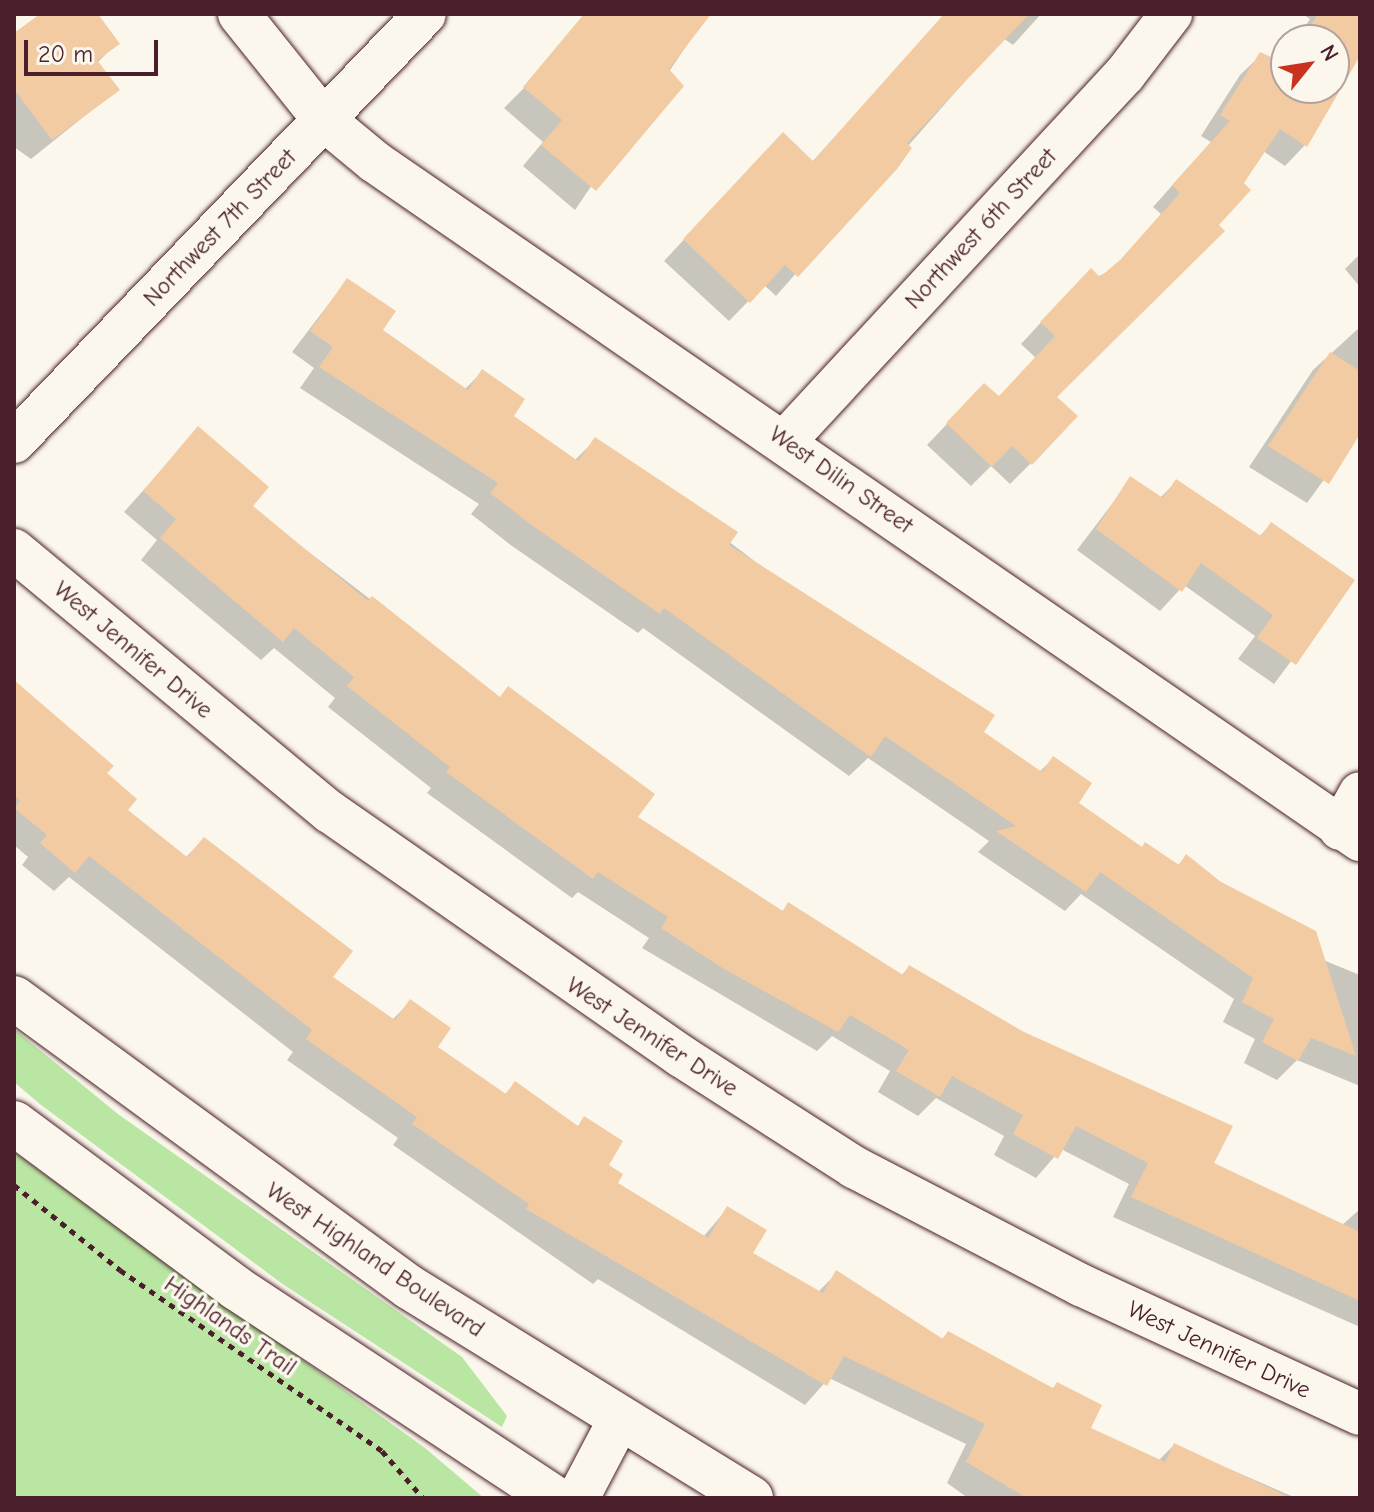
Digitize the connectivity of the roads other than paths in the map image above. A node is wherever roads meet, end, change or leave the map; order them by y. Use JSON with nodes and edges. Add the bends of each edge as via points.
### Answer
{"nodes":[{"id":1,"x":239,"y":14,"type":"edge"},
{"id":2,"x":425,"y":14,"type":"edge"},
{"id":3,"x":1171,"y":14,"type":"edge"},
{"id":4,"x":323,"y":119,"type":"junction"},
{"id":5,"x":786,"y":440,"type":"junction"},
{"id":6,"x":14,"y":442,"type":"edge"},
{"id":7,"x":14,"y":550,"type":"edge"},
{"id":8,"x":1360,"y":793,"type":"edge"},
{"id":9,"x":1350,"y":834,"type":"edge"},
{"id":10,"x":14,"y":998,"type":"edge"},
{"id":11,"x":14,"y":1123,"type":"edge"},
{"id":12,"x":1360,"y":1414,"type":"edge"},
{"id":13,"x":619,"y":1420,"type":"junction"},
{"id":14,"x":554,"y":1498,"type":"edge"},
{"id":15,"x":578,"y":1498,"type":"edge"},
{"id":16,"x":751,"y":1498,"type":"edge"}],
"edges":[{"from":1,"to":4,"type":"street","name":"West Dilin Street"},
{"from":2,"to":4,"type":"street","name":"Northwest 7th Street"},
{"from":3,"to":5,"type":"street","name":"Northwest 6th Street","via":[[1125,74]]},
{"from":4,"to":5,"type":"street","name":"West Dilin Street"},
{"from":4,"to":6,"type":"street","name":"Northwest 7th Street"},
{"from":5,"to":9,"type":"street","name":"West Dilin Street"},
{"from":7,"to":12,"type":"street","name":"West Jennifer Drive","via":[[330,812],[694,1065],[854,1167],[1081,1285]]},
{"from":8,"to":9,"type":"street"},
{"from":10,"to":13,"type":"main road","name":"West Highland Boulevard","via":[[372,1261]]},
{"from":11,"to":14,"type":"main road","via":[[236,1288]]},
{"from":13,"to":15,"type":"street"},
{"from":13,"to":16,"type":"main road","name":"West Highland Boulevard"}]}
